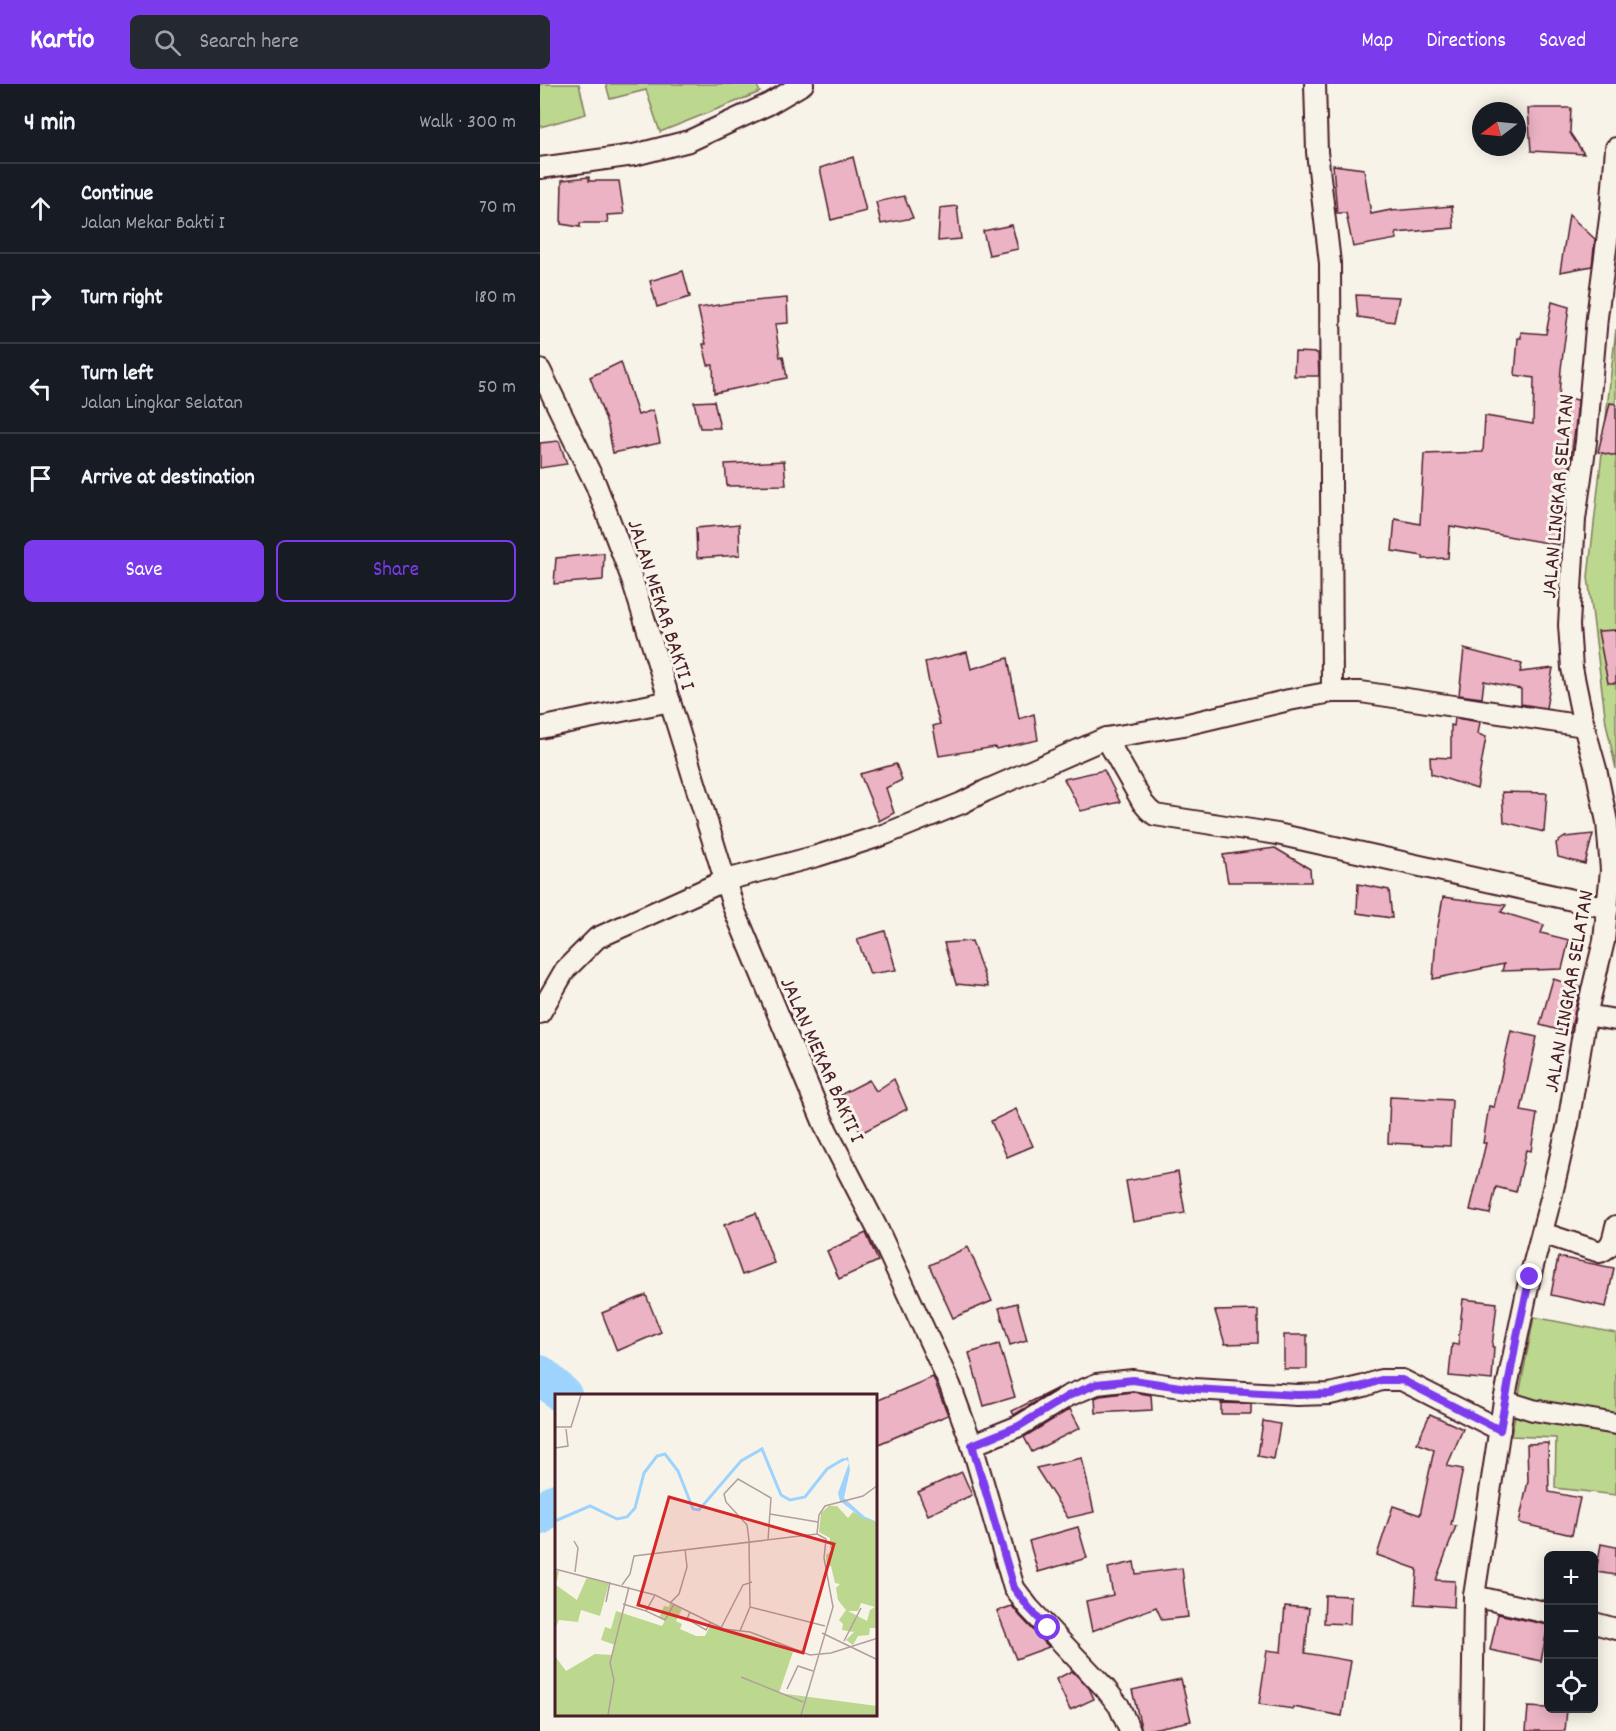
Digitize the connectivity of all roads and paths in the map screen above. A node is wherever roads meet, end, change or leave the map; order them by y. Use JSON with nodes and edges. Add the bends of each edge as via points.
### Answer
{"nodes":[{"id":1,"x":803,"y":84,"type":"edge"},
{"id":2,"x":1315,"y":84,"type":"edge"},
{"id":3,"x":1616,"y":148,"type":"edge"},
{"id":4,"x":540,"y":168,"type":"edge"},
{"id":5,"x":540,"y":370,"type":"edge"},
{"id":6,"x":1332,"y":692,"type":"junction"},
{"id":7,"x":670,"y":701,"type":"junction"},
{"id":8,"x":1584,"y":726,"type":"junction"},
{"id":9,"x":540,"y":729,"type":"edge"},
{"id":10,"x":1106,"y":738,"type":"junction"},
{"id":11,"x":726,"y":880,"type":"junction"},
{"id":12,"x":1608,"y":908,"type":"junction"},
{"id":13,"x":540,"y":1012,"type":"edge"},
{"id":14,"x":1586,"y":1015,"type":"junction"},
{"id":15,"x":1616,"y":1020,"type":"edge"},
{"id":16,"x":1616,"y":1226,"type":"edge"},
{"id":17,"x":1542,"y":1233,"type":"junction"},
{"id":18,"x":1504,"y":1401,"type":"junction"},
{"id":19,"x":1616,"y":1424,"type":"edge"},
{"id":20,"x":1500,"y":1430,"type":"junction"},
{"id":21,"x":972,"y":1445,"type":"junction"},
{"id":22,"x":1474,"y":1596,"type":"junction"},
{"id":23,"x":1544,"y":1612,"type":"edge"},
{"id":24,"x":1598,"y":1624,"type":"edge"},
{"id":25,"x":1616,"y":1629,"type":"edge"},
{"id":26,"x":1130,"y":1731,"type":"edge"},
{"id":27,"x":1472,"y":1731,"type":"edge"}],
"edges":[{"from":1,"to":4,"type":"street","via":[[689,141],[634,155]]},
{"from":2,"to":6,"type":"street","via":[[1317,152],[1330,263]]},
{"from":3,"to":8,"type":"street","name":"JALAN LINGKAR SELATAN","via":[[1570,582],[1572,668]]},
{"from":5,"to":7,"type":"street","name":"JALAN MEKAR BAKTI I","via":[[596,485],[632,579]]},
{"from":6,"to":8,"type":"street","via":[[1361,692]]},
{"from":6,"to":10,"type":"street"},
{"from":7,"to":9,"type":"street"},
{"from":7,"to":11,"type":"street","name":"JALAN MEKAR BAKTI I"},
{"from":8,"to":12,"type":"street","name":"JALAN LINGKAR SELATAN","via":[[1607,822],[1611,870]]},
{"from":10,"to":11,"type":"street","via":[[883,835]]},
{"from":10,"to":12,"type":"street","via":[[1143,803],[1155,814],[1277,834]]},
{"from":11,"to":13,"type":"street","via":[[597,938],[565,970]]},
{"from":11,"to":21,"type":"street","name":"JALAN MEKAR BAKTI I","via":[[752,955],[827,1131],[950,1385]]},
{"from":12,"to":14,"type":"street","name":"JALAN LINGKAR SELATAN"},
{"from":14,"to":15,"type":"street"},
{"from":14,"to":17,"type":"street","name":"JALAN LINGKAR SELATAN","via":[[1568,1124]]},
{"from":16,"to":17,"type":"street","via":[[1612,1244],[1600,1252]]},
{"from":17,"to":18,"type":"street","name":"JALAN LINGKAR SELATAN"},
{"from":18,"to":19,"type":"street"},
{"from":18,"to":20,"type":"street","name":"JALAN LINGKAR SELATAN"},
{"from":20,"to":21,"type":"street","via":[[1402,1380],[1381,1380],[1330,1394],[1297,1395],[1194,1389],[1133,1380],[1097,1384],[1068,1396],[1019,1426]]},
{"from":20,"to":22,"type":"street","name":"JALAN LINGKAR SELATAN"},
{"from":21,"to":26,"type":"street","name":"JALAN MEKAR BAKTI I","via":[[1014,1588],[1105,1688],[1119,1706]]},
{"from":22,"to":23,"type":"street"},
{"from":22,"to":27,"type":"street","name":"JALAN LINGKAR SELATAN"},
{"from":24,"to":25,"type":"street"}]}
